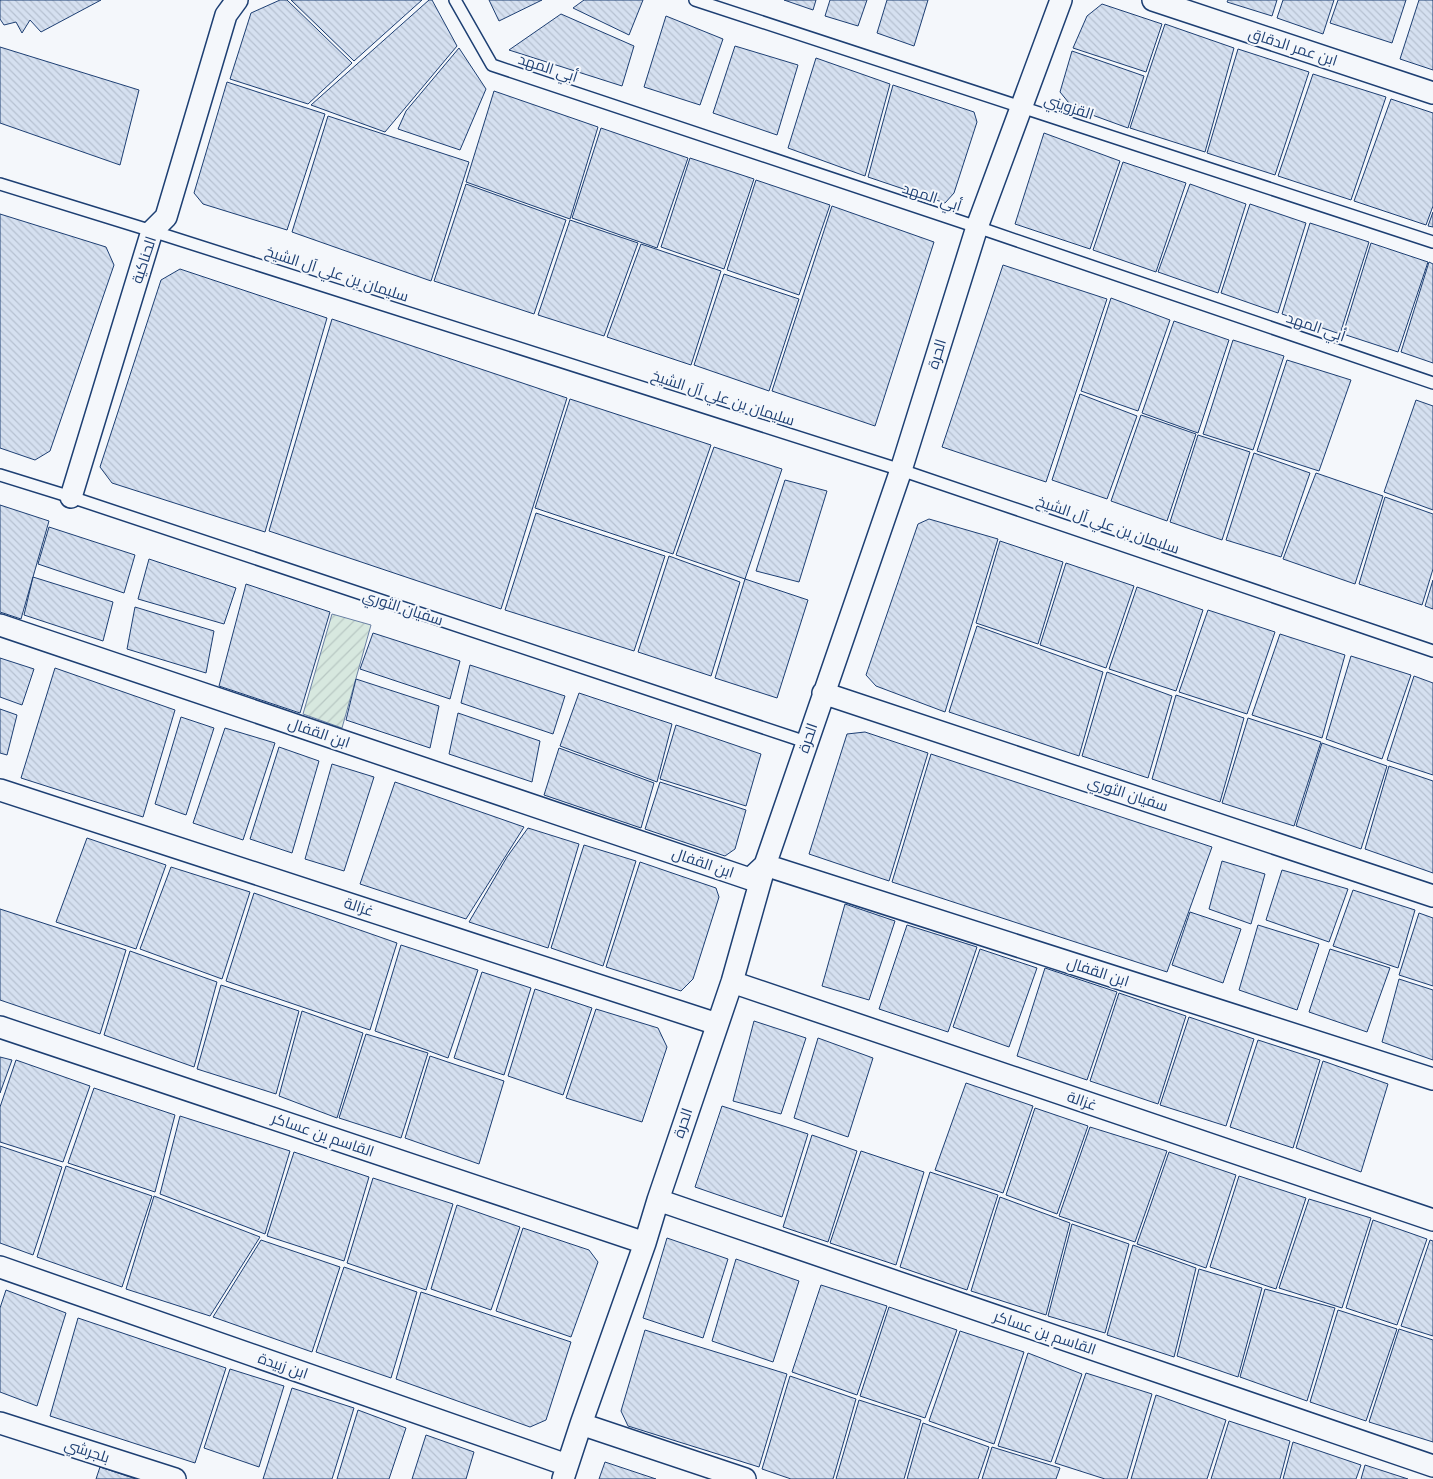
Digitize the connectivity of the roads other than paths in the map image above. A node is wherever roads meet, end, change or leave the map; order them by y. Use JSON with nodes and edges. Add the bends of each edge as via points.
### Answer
{"nodes":[{"id":1,"x":237,"y":0,"type":"edge"},
{"id":2,"x":455,"y":0,"type":"edge"},
{"id":3,"x":696,"y":0,"type":"edge"},
{"id":4,"x":1061,"y":0,"type":"edge"},
{"id":5,"x":1153,"y":0,"type":"edge"},
{"id":6,"x":1433,"y":93,"type":"edge"},
{"id":7,"x":1021,"y":108,"type":"junction"},
{"id":8,"x":0,"y":184,"type":"edge"},
{"id":9,"x":977,"y":227,"type":"junction"},
{"id":10,"x":152,"y":231,"type":"junction"},
{"id":11,"x":1433,"y":242,"type":"edge"},
{"id":12,"x":1433,"y":383,"type":"edge"},
{"id":13,"x":901,"y":470,"type":"junction"},
{"id":14,"x":0,"y":475,"type":"edge"},
{"id":15,"x":71,"y":497,"type":"junction"},
{"id":16,"x":0,"y":625,"type":"edge"},
{"id":17,"x":1433,"y":651,"type":"edge"},
{"id":18,"x":823,"y":693,"type":"junction"},
{"id":19,"x":806,"y":742,"type":"junction"},
{"id":20,"x":0,"y":790,"type":"edge"},
{"id":21,"x":765,"y":865,"type":"junction"},
{"id":22,"x":1433,"y":896,"type":"edge"},
{"id":23,"x":732,"y":982,"type":"junction"},
{"id":24,"x":717,"y":1024,"type":"junction"},
{"id":25,"x":0,"y":1027,"type":"edge"},
{"id":26,"x":1433,"y":1079,"type":"edge"},
{"id":27,"x":658,"y":1200,"type":"junction"},
{"id":28,"x":1433,"y":1220,"type":"edge"},
{"id":29,"x":645,"y":1243,"type":"junction"},
{"id":30,"x":0,"y":1267,"type":"edge"},
{"id":31,"x":0,"y":1423,"type":"edge"},
{"id":32,"x":581,"y":1424,"type":"junction"},
{"id":33,"x":1433,"y":1466,"type":"edge"},
{"id":34,"x":565,"y":1472,"type":"edge"},
{"id":35,"x":175,"y":1479,"type":"edge"},
{"id":36,"x":745,"y":1479,"type":"edge"}],
"edges":[{"from":1,"to":10,"type":"street","name":"الحناكية","via":[[226,15],[166,217]]},
{"from":2,"to":9,"type":"lane","name":"أبي المهد","via":[[492,65]]},
{"from":3,"to":7,"type":"lane","name":"القزويني"},
{"from":4,"to":7,"type":"street","name":"الحرة"},
{"from":5,"to":6,"type":"street","name":"ابن عمر الدقاق"},
{"from":7,"to":9,"type":"street","name":"الحرة"},
{"from":7,"to":11,"type":"lane","name":"القزويني"},
{"from":8,"to":10,"type":"lane","name":"سليمان بن علي آل الشيخ"},
{"from":9,"to":12,"type":"lane","name":"أبي المهد"},
{"from":9,"to":13,"type":"street","name":"الحرة"},
{"from":10,"to":13,"type":"lane","name":"سليمان بن علي آل الشيخ"},
{"from":10,"to":15,"type":"street","name":"الحناكية"},
{"from":13,"to":17,"type":"lane","name":"سليمان بن علي آل الشيخ"},
{"from":13,"to":18,"type":"street","name":"الحرة"},
{"from":14,"to":15,"type":"lane","name":"سفيان الثوري"},
{"from":15,"to":19,"type":"lane","name":"سفيان الثوري"},
{"from":16,"to":21,"type":"street","name":"ابن القفال","via":[[750,879]]},
{"from":18,"to":19,"type":"street","name":"الحرة"},
{"from":18,"to":22,"type":"street","name":"سفيان الثوري"},
{"from":19,"to":21,"type":"street","name":"الحرة"},
{"from":20,"to":24,"type":"street","name":"غزالة"},
{"from":21,"to":23,"type":"street","name":"الحرة"},
{"from":21,"to":26,"type":"street","name":"ابن القفال"},
{"from":23,"to":24,"type":"street","name":"الحرة"},
{"from":23,"to":28,"type":"street","name":"غزالة"},
{"from":24,"to":27,"type":"street","name":"الحرة"},
{"from":25,"to":29,"type":"street","name":"القاسم بن عساكر"},
{"from":27,"to":29,"type":"street","name":"الحرة"},
{"from":27,"to":33,"type":"street","name":"القاسم بن عساكر"},
{"from":29,"to":32,"type":"street","name":"الحرة"},
{"from":30,"to":34,"type":"street","name":"ابن زبيدة"},
{"from":31,"to":35,"type":"street","name":"بلجرشي"},
{"from":32,"to":34,"type":"street","name":"الحرة"},
{"from":32,"to":36,"type":"street"}]}
